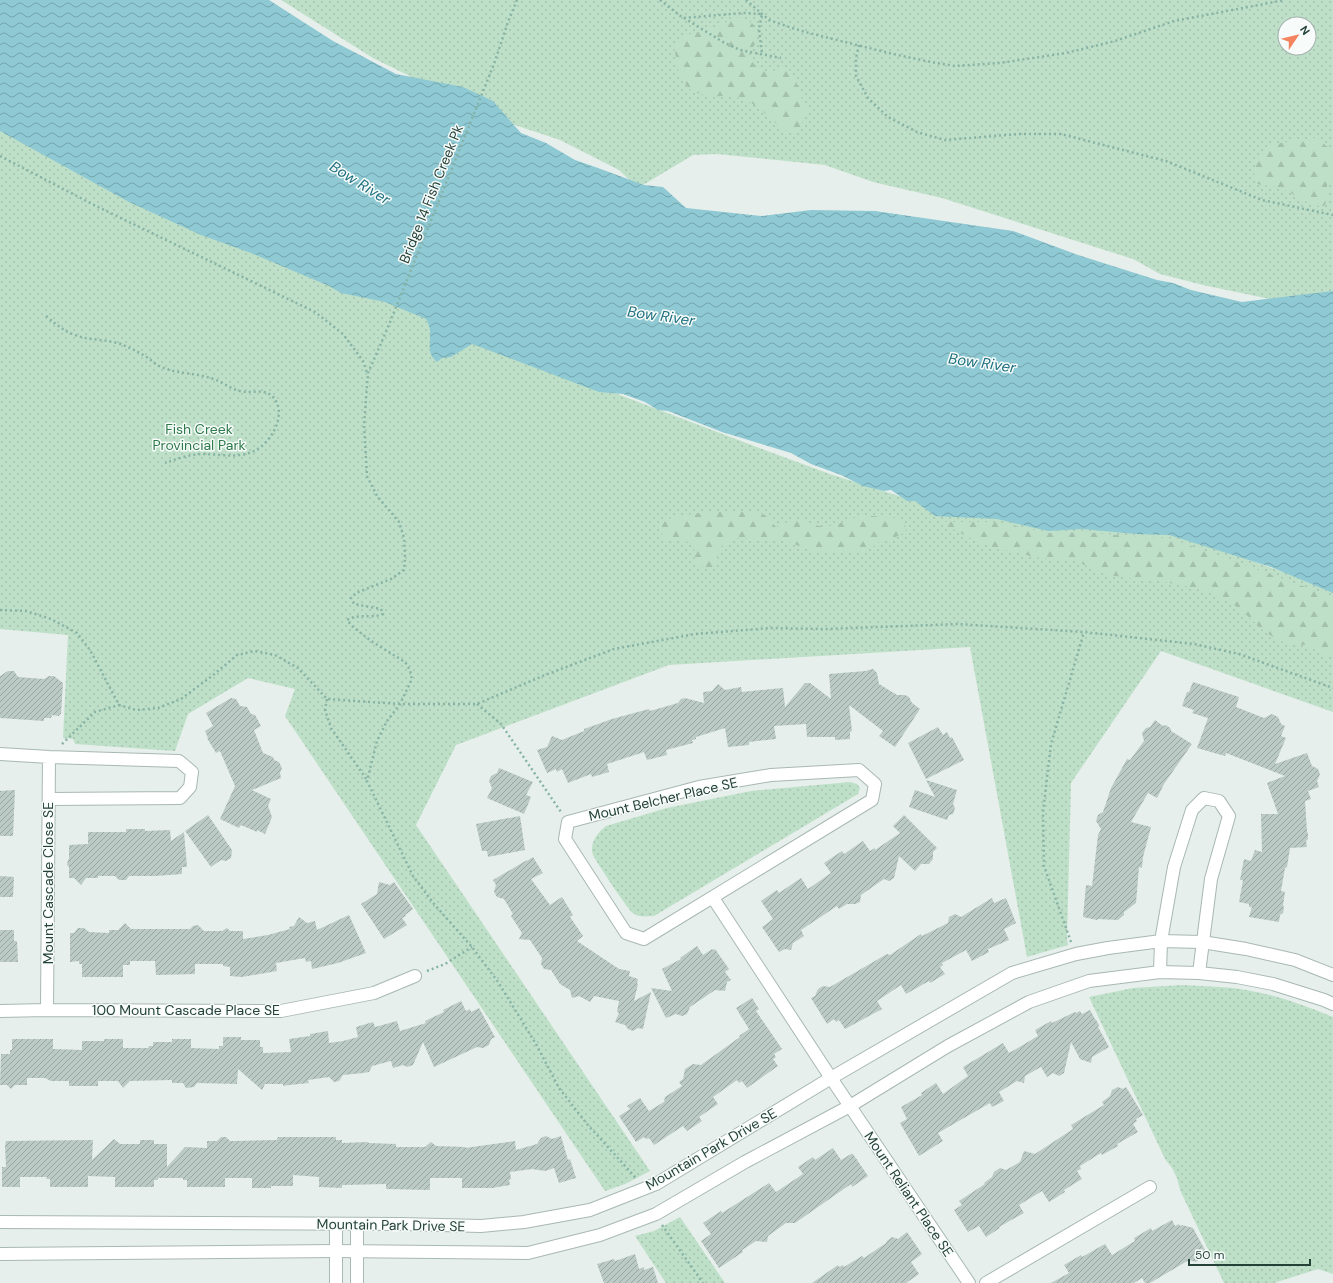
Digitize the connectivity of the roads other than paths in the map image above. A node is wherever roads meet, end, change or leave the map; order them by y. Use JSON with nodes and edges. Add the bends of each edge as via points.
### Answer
{"nodes":[{"id":1,"x":0,"y":754,"type":"edge"},
{"id":2,"x":49,"y":757,"type":"junction"},
{"id":3,"x":49,"y":799,"type":"junction"},
{"id":4,"x":713,"y":898,"type":"junction"},
{"id":5,"x":1161,"y":941,"type":"junction"},
{"id":6,"x":1202,"y":942,"type":"junction"},
{"id":7,"x":1160,"y":972,"type":"junction"},
{"id":8,"x":1199,"y":973,"type":"junction"},
{"id":9,"x":1333,"y":975,"type":"edge"},
{"id":10,"x":415,"y":976,"type":"road end"},
{"id":11,"x":1333,"y":1004,"type":"edge"},
{"id":12,"x":47,"y":1010,"type":"junction"},
{"id":13,"x":0,"y":1011,"type":"edge"},
{"id":14,"x":831,"y":1078,"type":"junction"},
{"id":15,"x":850,"y":1106,"type":"junction"},
{"id":16,"x":1150,"y":1187,"type":"dead end"},
{"id":17,"x":0,"y":1222,"type":"edge"},
{"id":18,"x":336,"y":1224,"type":"junction"},
{"id":19,"x":357,"y":1224,"type":"junction"},
{"id":20,"x":336,"y":1251,"type":"junction"},
{"id":21,"x":356,"y":1251,"type":"junction"},
{"id":22,"x":0,"y":1254,"type":"edge"},
{"id":23,"x":336,"y":1283,"type":"edge"},
{"id":24,"x":357,"y":1283,"type":"edge"},
{"id":25,"x":969,"y":1283,"type":"edge"},
{"id":26,"x":986,"y":1283,"type":"edge"}],
"edges":[{"from":1,"to":2,"type":"street"},
{"from":2,"to":3,"type":"street","name":"Mount Cascade Close SE"},
{"from":2,"to":3,"type":"street","via":[[179,761],[192,772],[190,787],[180,798]]},
{"from":3,"to":12,"type":"street","name":"Mount Cascade Close SE"},
{"from":4,"to":4,"type":"street","name":"Mount Belcher Place SE","via":[[644,939],[626,933],[565,839],[568,822],[699,787],[771,775],[859,770],[875,784],[872,800]]},
{"from":4,"to":14,"type":"street"},
{"from":5,"to":6,"type":"street","name":"Mountain Park Drive SE"},
{"from":5,"to":6,"type":"street","via":[[1174,867],[1192,810],[1204,798],[1219,801],[1229,816],[1211,879]]},
{"from":5,"to":7,"type":"street"},
{"from":5,"to":14,"type":"street","name":"Mountain Park Drive SE","via":[[1076,954],[1012,973]]},
{"from":6,"to":8,"type":"street"},
{"from":6,"to":9,"type":"street","name":"Mountain Park Drive SE","via":[[1295,960]]},
{"from":7,"to":8,"type":"street","name":"Mountain Park Drive SE"},
{"from":7,"to":15,"type":"street","name":"Mountain Park Drive SE","via":[[1089,981],[1029,1002],[948,1046]]},
{"from":8,"to":11,"type":"street","name":"Mountain Park Drive SE","via":[[1273,984]]},
{"from":10,"to":12,"type":"street","name":"100 Mount Cascade Place SE","via":[[374,993],[281,1011]]},
{"from":12,"to":13,"type":"street"},
{"from":14,"to":15,"type":"street","name":"Mount Reliant Place SE"},
{"from":14,"to":19,"type":"street","name":"Mountain Park Drive SE","via":[[656,1184],[590,1210],[524,1222],[481,1226]]},
{"from":15,"to":21,"type":"street","name":"Mountain Park Drive SE","via":[[656,1214],[600,1235],[528,1253]]},
{"from":15,"to":25,"type":"street","name":"Mount Reliant Place SE"},
{"from":16,"to":26,"type":"street"},
{"from":17,"to":18,"type":"street","name":"Mountain Park Drive SE"},
{"from":18,"to":19,"type":"street","name":"Mountain Park Drive SE"},
{"from":18,"to":20,"type":"street"},
{"from":19,"to":21,"type":"street"},
{"from":20,"to":21,"type":"street","name":"Mountain Park Drive SE"},
{"from":20,"to":22,"type":"street","name":"Mountain Park Drive SE"},
{"from":20,"to":23,"type":"street"},
{"from":21,"to":24,"type":"street"}]}
